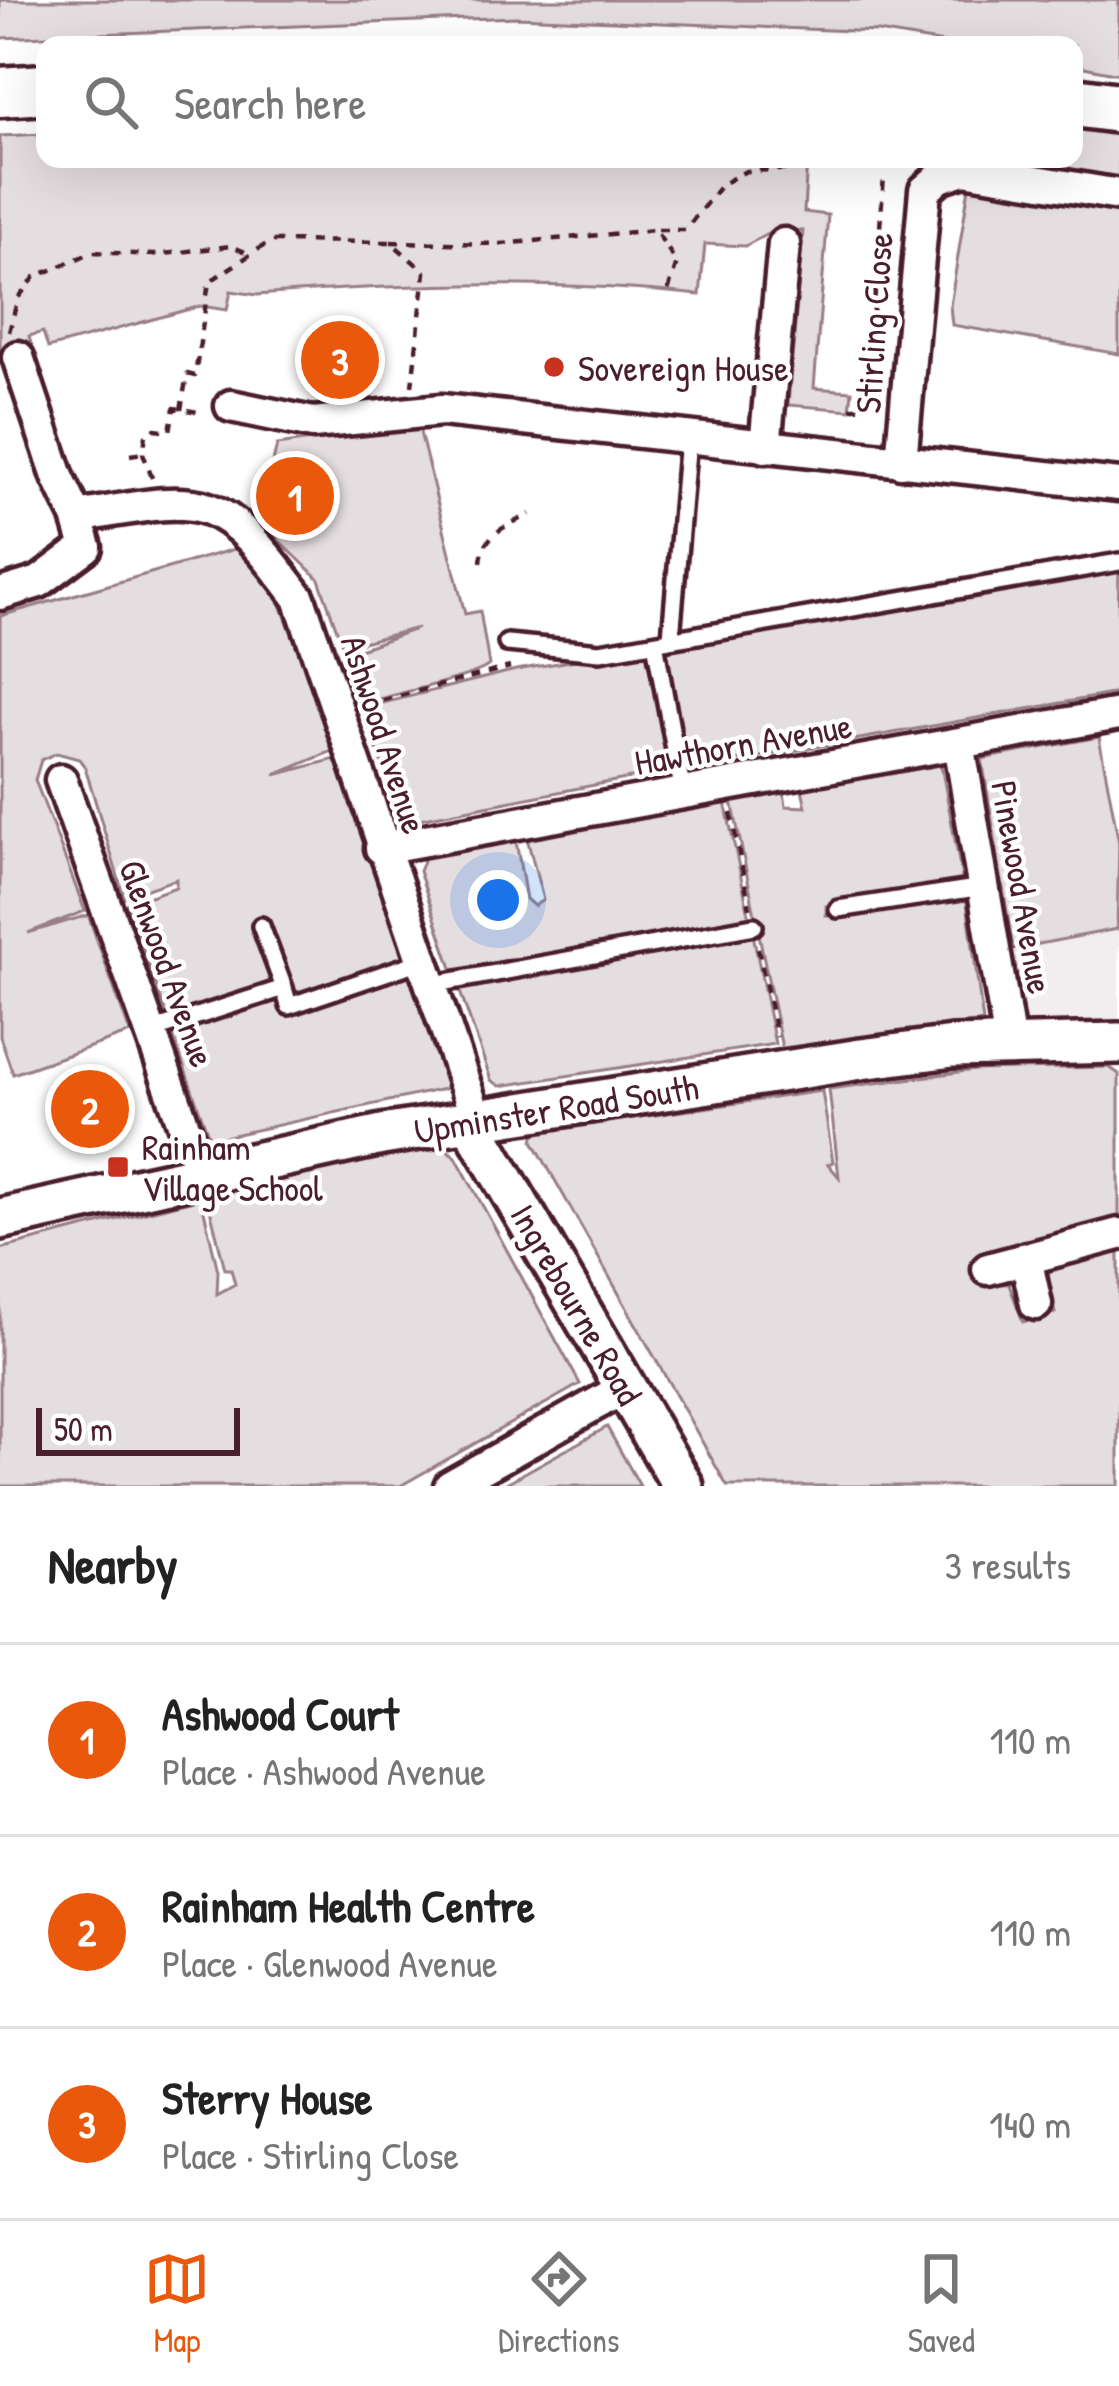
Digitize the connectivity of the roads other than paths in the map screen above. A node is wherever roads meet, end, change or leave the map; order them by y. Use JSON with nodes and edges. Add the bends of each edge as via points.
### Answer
{"nodes":[{"id":1,"x":36,"y":90,"type":"edge"},
{"id":2,"x":0,"y":92,"type":"edge"},
{"id":3,"x":1083,"y":103,"type":"edge"},
{"id":4,"x":1119,"y":109,"type":"edge"},
{"id":5,"x":1119,"y":195,"type":"edge"},
{"id":6,"x":784,"y":244,"type":"dead end"},
{"id":7,"x":18,"y":357,"type":"road end"},
{"id":8,"x":221,"y":403,"type":"road end"},
{"id":9,"x":688,"y":439,"type":"junction"},
{"id":10,"x":765,"y":447,"type":"junction"},
{"id":11,"x":902,"y":461,"type":"junction"},
{"id":12,"x":1119,"y":485,"type":"edge"},
{"id":13,"x":88,"y":515,"type":"junction"},
{"id":14,"x":1119,"y":562,"type":"edge"},
{"id":15,"x":0,"y":594,"type":"edge"},
{"id":16,"x":663,"y":640,"type":"junction"},
{"id":17,"x":506,"y":643,"type":"dead end"},
{"id":18,"x":1119,"y":714,"type":"edge"},
{"id":19,"x":958,"y":743,"type":"junction"},
{"id":20,"x":61,"y":781,"type":"dead end"},
{"id":21,"x":683,"y":793,"type":"junction"},
{"id":22,"x":381,"y":848,"type":"junction"},
{"id":23,"x":983,"y":887,"type":"junction"},
{"id":24,"x":838,"y":909,"type":"dead end"},
{"id":25,"x":261,"y":926,"type":"dead end"},
{"id":26,"x":754,"y":926,"type":"dead end"},
{"id":27,"x":426,"y":973,"type":"junction"},
{"id":28,"x":284,"y":988,"type":"junction"},
{"id":29,"x":151,"y":1031,"type":"junction"},
{"id":30,"x":1119,"y":1043,"type":"edge"},
{"id":31,"x":1010,"y":1044,"type":"junction"},
{"id":32,"x":475,"y":1123,"type":"junction"},
{"id":33,"x":200,"y":1172,"type":"junction"},
{"id":34,"x":0,"y":1219,"type":"edge"},
{"id":35,"x":1119,"y":1234,"type":"edge"},
{"id":36,"x":1026,"y":1258,"type":"junction"},
{"id":37,"x":988,"y":1269,"type":"dead end"},
{"id":38,"x":1036,"y":1304,"type":"dead end"},
{"id":39,"x":626,"y":1388,"type":"junction"},
{"id":40,"x":450,"y":1486,"type":"edge"},
{"id":41,"x":682,"y":1486,"type":"edge"}],
"edges":[{"from":1,"to":2,"type":"main road"},
{"from":3,"to":4,"type":"main road"},
{"from":5,"to":11,"type":"street","name":"Stirling Close","via":[[964,170],[925,190]]},
{"from":6,"to":10,"type":"street"},
{"from":7,"to":13,"type":"street","via":[[58,477]]},
{"from":8,"to":9,"type":"street","name":"Stirling Close","via":[[314,423],[410,410]]},
{"from":9,"to":10,"type":"street","name":"Stirling Close"},
{"from":9,"to":16,"type":"lane"},
{"from":10,"to":11,"type":"street","name":"Stirling Close"},
{"from":11,"to":12,"type":"street","name":"Stirling Close"},
{"from":13,"to":15,"type":"street","via":[[86,547],[40,582]]},
{"from":13,"to":22,"type":"street","name":"Ashwood Avenue","via":[[175,500],[224,514],[260,545],[299,598]]},
{"from":14,"to":16,"type":"lane"},
{"from":16,"to":17,"type":"lane","via":[[563,651]]},
{"from":16,"to":21,"type":"lane"},
{"from":18,"to":19,"type":"street","name":"Hawthorn Avenue"},
{"from":19,"to":21,"type":"street","name":"Hawthorn Avenue"},
{"from":19,"to":23,"type":"street","name":"Pinewood Avenue"},
{"from":20,"to":29,"type":"street","name":"Glenwood Avenue"},
{"from":21,"to":22,"type":"street","name":"Hawthorn Avenue"},
{"from":22,"to":27,"type":"street","name":"Ashwood Avenue"},
{"from":23,"to":24,"type":"lane"},
{"from":23,"to":31,"type":"street","name":"Pinewood Avenue"},
{"from":25,"to":28,"type":"lane"},
{"from":26,"to":27,"type":"lane"},
{"from":27,"to":28,"type":"lane","via":[[289,1006]]},
{"from":27,"to":32,"type":"street","name":"Ashwood Avenue"},
{"from":28,"to":29,"type":"lane"},
{"from":29,"to":33,"type":"street","name":"Glenwood Avenue"},
{"from":30,"to":31,"type":"street","name":"Upminster Road South"},
{"from":31,"to":32,"type":"street","name":"Upminster Road South","via":[[861,1059]]},
{"from":32,"to":33,"type":"street","name":"Upminster Road South"},
{"from":32,"to":39,"type":"street","name":"Ingrebourne Road"},
{"from":33,"to":34,"type":"street","name":"Upminster Road South"},
{"from":35,"to":36,"type":"street"},
{"from":36,"to":37,"type":"street"},
{"from":36,"to":38,"type":"street"},
{"from":39,"to":40,"type":"street"},
{"from":39,"to":41,"type":"street","name":"Ingrebourne Road"}]}
